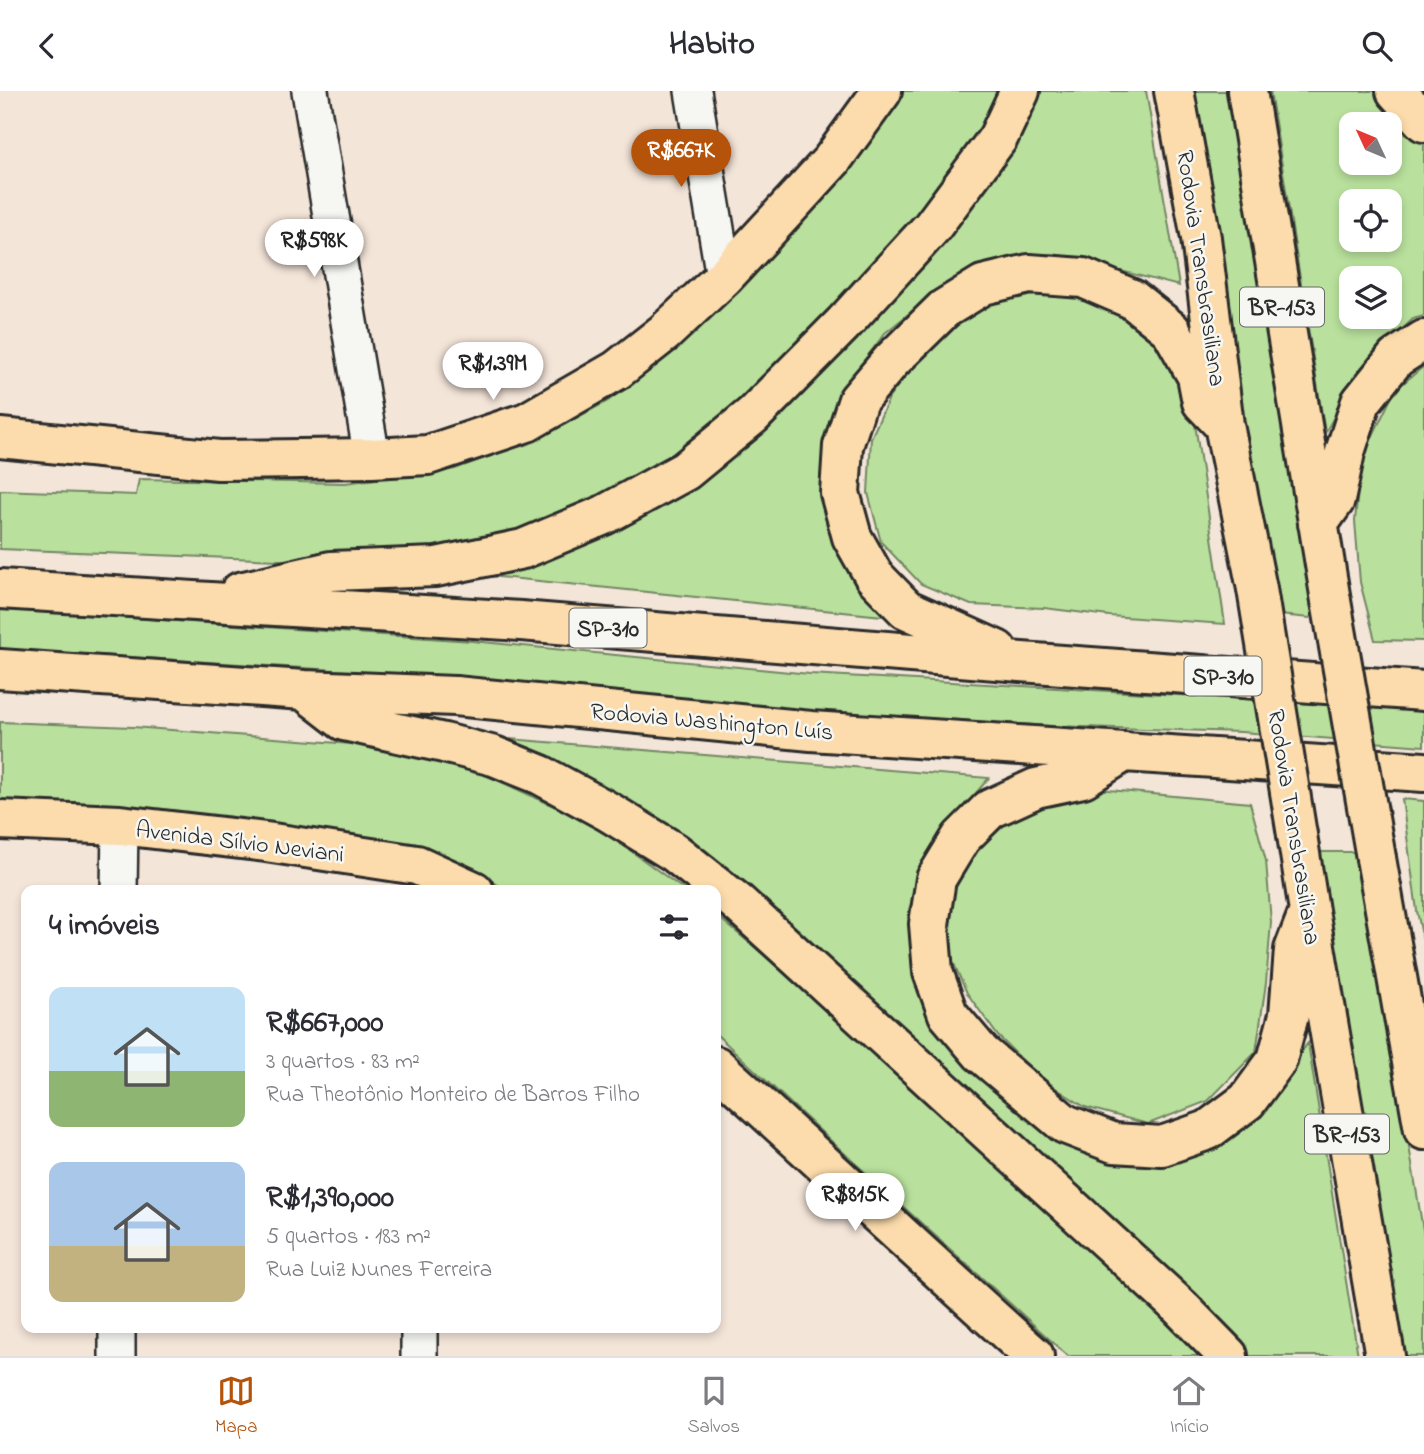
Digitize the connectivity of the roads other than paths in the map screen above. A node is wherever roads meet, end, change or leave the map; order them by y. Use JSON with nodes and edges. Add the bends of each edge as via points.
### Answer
{"nodes":[{"id":1,"x":310,"y":91,"type":"edge"},
{"id":2,"x":693,"y":91,"type":"edge"},
{"id":3,"x":882,"y":91,"type":"edge"},
{"id":4,"x":1020,"y":91,"type":"edge"},
{"id":5,"x":1174,"y":91,"type":"edge"},
{"id":6,"x":1247,"y":91,"type":"edge"},
{"id":7,"x":1395,"y":91,"type":"edge"},
{"id":8,"x":1424,"y":122,"type":"edge"},
{"id":9,"x":724,"y":277,"type":"junction"},
{"id":10,"x":1424,"y":340,"type":"edge"},
{"id":11,"x":1224,"y":425,"type":"junction"},
{"id":12,"x":0,"y":438,"type":"edge"},
{"id":13,"x":372,"y":458,"type":"junction"},
{"id":14,"x":1318,"y":524,"type":"junction"},
{"id":15,"x":0,"y":589,"type":"edge"},
{"id":16,"x":194,"y":602,"type":"junction"},
{"id":17,"x":1021,"y":662,"type":"junction"},
{"id":18,"x":0,"y":669,"type":"edge"},
{"id":19,"x":304,"y":690,"type":"junction"},
{"id":20,"x":1424,"y":691,"type":"edge"},
{"id":21,"x":1124,"y":751,"type":"junction"},
{"id":22,"x":1424,"y":772,"type":"edge"},
{"id":23,"x":0,"y":820,"type":"edge"},
{"id":24,"x":120,"y":825,"type":"junction"},
{"id":25,"x":417,"y":878,"type":"edge"},
{"id":26,"x":119,"y":885,"type":"edge"},
{"id":27,"x":448,"y":885,"type":"edge"},
{"id":28,"x":715,"y":885,"type":"edge"},
{"id":29,"x":721,"y":889,"type":"edge"},
{"id":30,"x":1308,"y":911,"type":"junction"},
{"id":31,"x":1398,"y":979,"type":"junction"},
{"id":32,"x":1424,"y":1025,"type":"edge"},
{"id":33,"x":721,"y":1071,"type":"edge"},
{"id":34,"x":1424,"y":1130,"type":"edge"},
{"id":35,"x":117,"y":1333,"type":"edge"},
{"id":36,"x":419,"y":1333,"type":"edge"},
{"id":37,"x":1017,"y":1349,"type":"edge"},
{"id":38,"x":117,"y":1356,"type":"edge"},
{"id":39,"x":419,"y":1356,"type":"edge"},
{"id":40,"x":1228,"y":1356,"type":"edge"},
{"id":41,"x":1385,"y":1356,"type":"edge"}],
"edges":[{"from":1,"to":13,"type":"street"},
{"from":2,"to":9,"type":"street"},
{"from":3,"to":9,"type":"main road","via":[[832,160]]},
{"from":4,"to":16,"type":"main road","via":[[998,138],[932,227],[754,415],[685,471],[604,515],[523,549],[436,567],[331,571]]},
{"from":5,"to":11,"type":"main road","name":"Rodovia Transbrasiliana","number":"BR-153","via":[[1201,239]]},
{"from":6,"to":14,"type":"main road","number":"BR-153"},
{"from":7,"to":8,"type":"main road"},
{"from":9,"to":13,"type":"main road","via":[[617,370],[527,422],[428,455]]},
{"from":10,"to":14,"type":"main road","via":[[1396,358],[1361,403],[1335,500]]},
{"from":11,"to":17,"type":"main road","via":[[1202,403],[1197,376],[1171,331],[1132,299],[1083,278],[1029,274],[983,285],[944,309],[892,360],[858,400],[843,446],[840,493],[852,537],[874,576],[906,608]]},
{"from":11,"to":30,"type":"main road","name":"Rodovia Transbrasiliana","number":"BR-153","bridge":true,"via":[[1257,589]]},
{"from":12,"to":13,"type":"main road","via":[[219,460]]},
{"from":14,"to":31,"type":"main road","number":"BR-153","bridge":true},
{"from":15,"to":16,"type":"main road","number":"SP-310"},
{"from":16,"to":17,"type":"main road","number":"SP-310","via":[[521,621]]},
{"from":17,"to":20,"type":"main road","number":"SP-310"},
{"from":18,"to":19,"type":"main road","name":"Rodovia Washington Luís"},
{"from":19,"to":21,"type":"main road","name":"Rodovia Washington Luís","via":[[454,696],[811,731]]},
{"from":19,"to":28,"type":"main road","via":[[344,721],[494,756],[541,775],[674,852]]},
{"from":21,"to":22,"type":"main road","name":"Rodovia Washington Luís"},
{"from":21,"to":30,"type":"main road","via":[[1083,778],[1035,788],[989,809],[961,838],[936,879],[929,924],[933,972],[948,1014],[981,1053],[1065,1124],[1114,1143],[1162,1146],[1208,1130],[1247,1101],[1277,1060],[1289,1015],[1294,950]]},
{"from":23,"to":24,"type":"main road","name":"Avenida Sílvio Neviani"},
{"from":24,"to":25,"type":"main road","name":"Avenida Sílvio Neviani","via":[[266,842]]},
{"from":24,"to":26,"type":"street"},
{"from":25,"to":27,"type":"main road","name":"Avenida Sílvio Neviani"},
{"from":29,"to":40,"type":"main road","via":[[1180,1307]]},
{"from":30,"to":41,"type":"main road","name":"Rodovia Transbrasiliana","number":"BR-153"},
{"from":31,"to":32,"type":"main road"},
{"from":31,"to":34,"type":"main road","number":"BR-153"},
{"from":33,"to":37,"type":"main road"},
{"from":35,"to":38,"type":"street"},
{"from":36,"to":39,"type":"street"}]}
